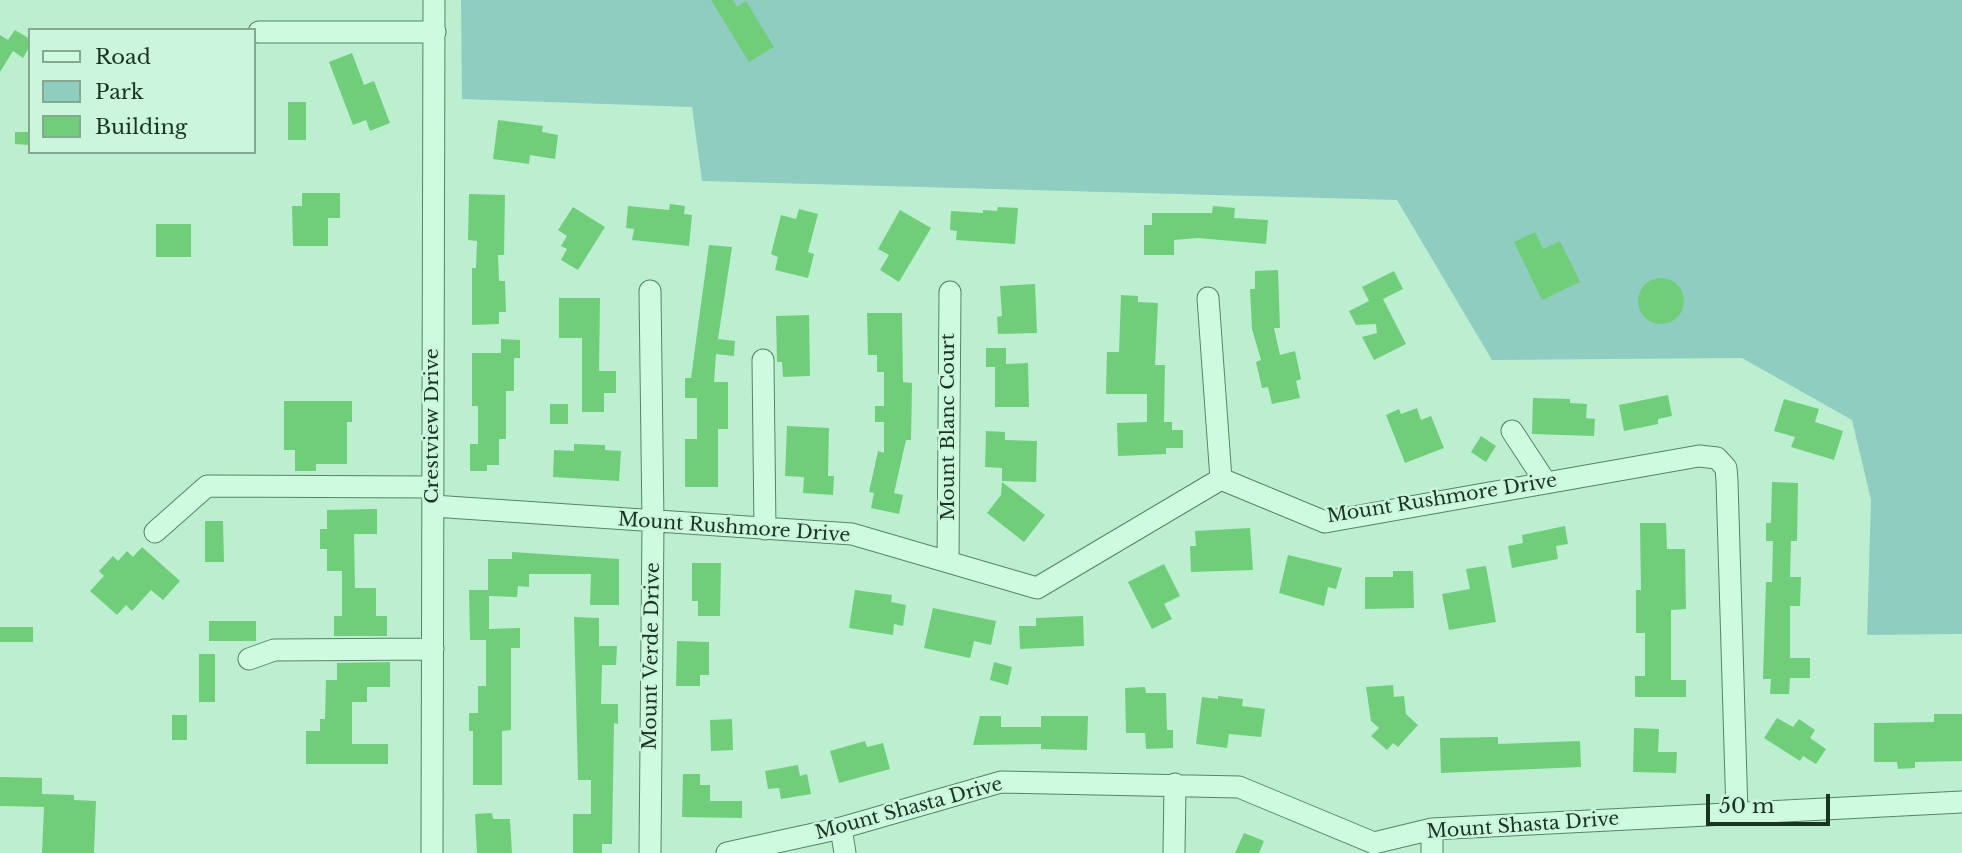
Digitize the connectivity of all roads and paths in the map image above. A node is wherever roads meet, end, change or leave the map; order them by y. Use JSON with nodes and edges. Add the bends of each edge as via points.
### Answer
{"nodes":[{"id":1,"x":435,"y":0,"type":"edge"},
{"id":2,"x":258,"y":32,"type":"dead end"},
{"id":3,"x":435,"y":32,"type":"junction"},
{"id":4,"x":650,"y":291,"type":"dead end"},
{"id":5,"x":950,"y":292,"type":"dead end"},
{"id":6,"x":1208,"y":298,"type":"dead end"},
{"id":7,"x":763,"y":360,"type":"dead end"},
{"id":8,"x":1513,"y":431,"type":"dead end"},
{"id":9,"x":1221,"y":480,"type":"junction"},
{"id":10,"x":1546,"y":483,"type":"junction"},
{"id":11,"x":433,"y":497,"type":"junction"},
{"id":12,"x":653,"y":523,"type":"junction"},
{"id":13,"x":765,"y":529,"type":"junction"},
{"id":14,"x":155,"y":532,"type":"dead end"},
{"id":15,"x":948,"y":562,"type":"junction"},
{"id":16,"x":433,"y":649,"type":"junction"},
{"id":17,"x":249,"y":659,"type":"dead end"},
{"id":18,"x":1175,"y":784,"type":"junction"},
{"id":19,"x":1962,"y":802,"type":"edge"},
{"id":20,"x":1737,"y":813,"type":"junction"},
{"id":21,"x":841,"y":828,"type":"junction"},
{"id":22,"x":1432,"y":829,"type":"junction"},
{"id":23,"x":432,"y":853,"type":"edge"},
{"id":24,"x":650,"y":853,"type":"edge"},
{"id":25,"x":727,"y":853,"type":"edge"},
{"id":26,"x":845,"y":853,"type":"edge"},
{"id":27,"x":1174,"y":853,"type":"edge"},
{"id":28,"x":1432,"y":853,"type":"edge"}],
"edges":[{"from":1,"to":3,"type":"street","name":"Crestview Drive"},
{"from":2,"to":3,"type":"street"},
{"from":3,"to":11,"type":"street","name":"Crestview Drive"},
{"from":4,"to":12,"type":"street","name":"Mount Verde Drive"},
{"from":5,"to":15,"type":"street","name":"Mount Blanc Court"},
{"from":6,"to":9,"type":"street"},
{"from":7,"to":13,"type":"street"},
{"from":8,"to":10,"type":"street"},
{"from":9,"to":10,"type":"street","name":"Mount Rushmore Drive","via":[[1325,522]]},
{"from":9,"to":15,"type":"street","name":"Mount Rushmore Drive","via":[[1037,588]]},
{"from":10,"to":20,"type":"street","name":"Mount Rushmore Drive","via":[[1699,456],[1717,458],[1726,468]]},
{"from":11,"to":12,"type":"street","name":"Mount Rushmore Drive"},
{"from":11,"to":14,"type":"street","name":"Mount Rushmore Drive","via":[[207,486]]},
{"from":11,"to":16,"type":"street","name":"Crestview Drive"},
{"from":12,"to":13,"type":"street","name":"Mount Rushmore Drive"},
{"from":12,"to":24,"type":"street","name":"Mount Verde Drive"},
{"from":13,"to":15,"type":"street","name":"Mount Rushmore Drive","via":[[852,534]]},
{"from":16,"to":17,"type":"street","via":[[274,650]]},
{"from":16,"to":23,"type":"street","name":"Crestview Drive"},
{"from":18,"to":21,"type":"street","name":"Mount Shasta Drive","via":[[1001,782]]},
{"from":18,"to":22,"type":"street","name":"Mount Shasta Drive","via":[[1239,787],[1374,843]]},
{"from":18,"to":27,"type":"street"},
{"from":19,"to":20,"type":"street","name":"Mount Shasta Drive"},
{"from":20,"to":22,"type":"street","name":"Mount Shasta Drive"},
{"from":21,"to":25,"type":"street","name":"Mount Shasta Drive"},
{"from":21,"to":26,"type":"street"},
{"from":22,"to":28,"type":"street"}]}
